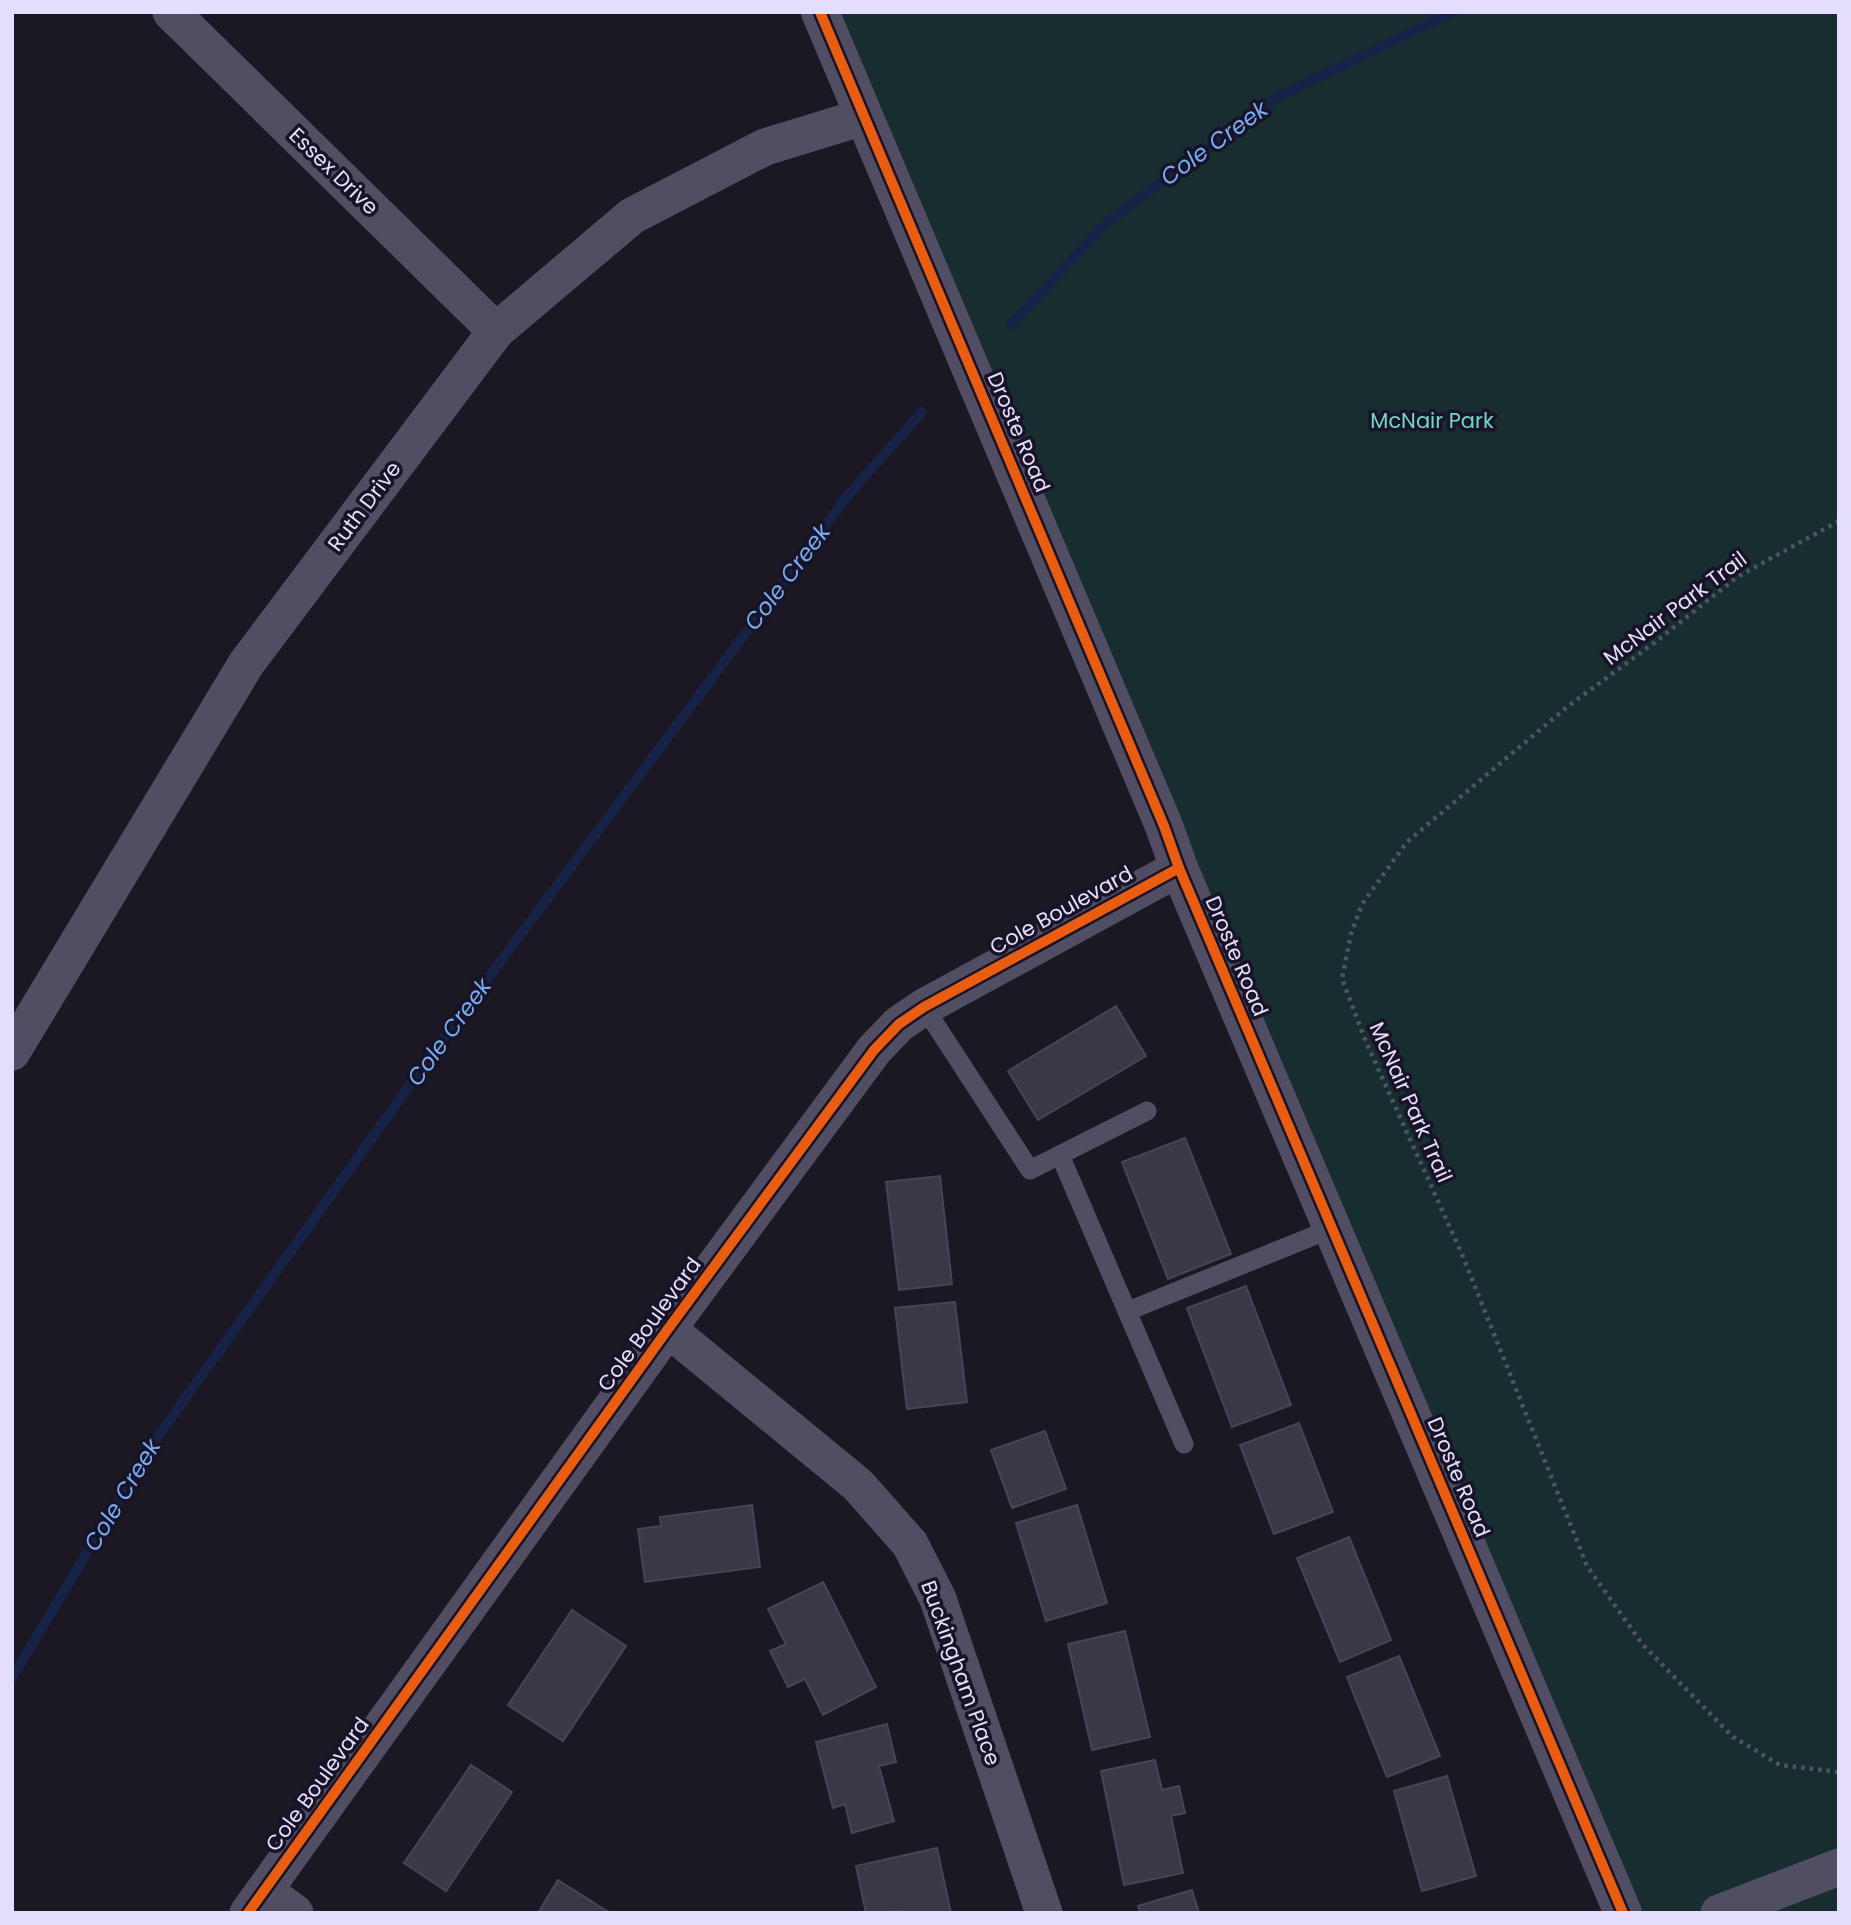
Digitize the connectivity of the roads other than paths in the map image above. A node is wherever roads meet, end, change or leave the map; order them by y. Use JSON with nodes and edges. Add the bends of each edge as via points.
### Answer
{"nodes":[{"id":1,"x":171,"y":12,"type":"edge"},
{"id":2,"x":820,"y":12,"type":"edge"},
{"id":3,"x":863,"y":117,"type":"junction"},
{"id":4,"x":496,"y":331,"type":"junction"},
{"id":5,"x":1179,"y":867,"type":"junction"},
{"id":6,"x":923,"y":1007,"type":"junction"},
{"id":7,"x":12,"y":1052,"type":"edge"},
{"id":8,"x":1147,"y":1111,"type":"dead end"},
{"id":9,"x":1060,"y":1155,"type":"junction"},
{"id":10,"x":1333,"y":1228,"type":"junction"},
{"id":11,"x":1128,"y":1311,"type":"junction"},
{"id":12,"x":668,"y":1329,"type":"junction"},
{"id":13,"x":1184,"y":1444,"type":"dead end"},
{"id":14,"x":1839,"y":1867,"type":"edge"},
{"id":15,"x":257,"y":1902,"type":"edge"},
{"id":16,"x":295,"y":1913,"type":"edge"},
{"id":17,"x":1044,"y":1913,"type":"edge"},
{"id":18,"x":1623,"y":1913,"type":"edge"},
{"id":19,"x":1719,"y":1913,"type":"edge"}],
"edges":[{"from":1,"to":4,"type":"street","name":"Essex Drive"},
{"from":2,"to":3,"type":"street","name":"Droste Road"},
{"from":3,"to":4,"type":"street","name":"Ruth Drive","via":[[765,146],[632,216]]},
{"from":3,"to":5,"type":"street","name":"Droste Road"},
{"from":4,"to":7,"type":"street","name":"Ruth Drive","via":[[246,663]]},
{"from":5,"to":6,"type":"street","name":"Cole Boulevard"},
{"from":5,"to":10,"type":"street","name":"Droste Road"},
{"from":6,"to":9,"type":"lane","via":[[1030,1170]]},
{"from":6,"to":12,"type":"street","name":"Cole Boulevard","via":[[874,1050]]},
{"from":8,"to":9,"type":"lane"},
{"from":9,"to":11,"type":"lane"},
{"from":10,"to":11,"type":"lane"},
{"from":10,"to":18,"type":"street","name":"Droste Road"},
{"from":11,"to":13,"type":"lane"},
{"from":12,"to":15,"type":"street","name":"Cole Boulevard"},
{"from":12,"to":17,"type":"street","name":"Buckingham Place","via":[[858,1485],[910,1544],[938,1599]]},
{"from":14,"to":19,"type":"street"},
{"from":15,"to":16,"type":"street"}]}
